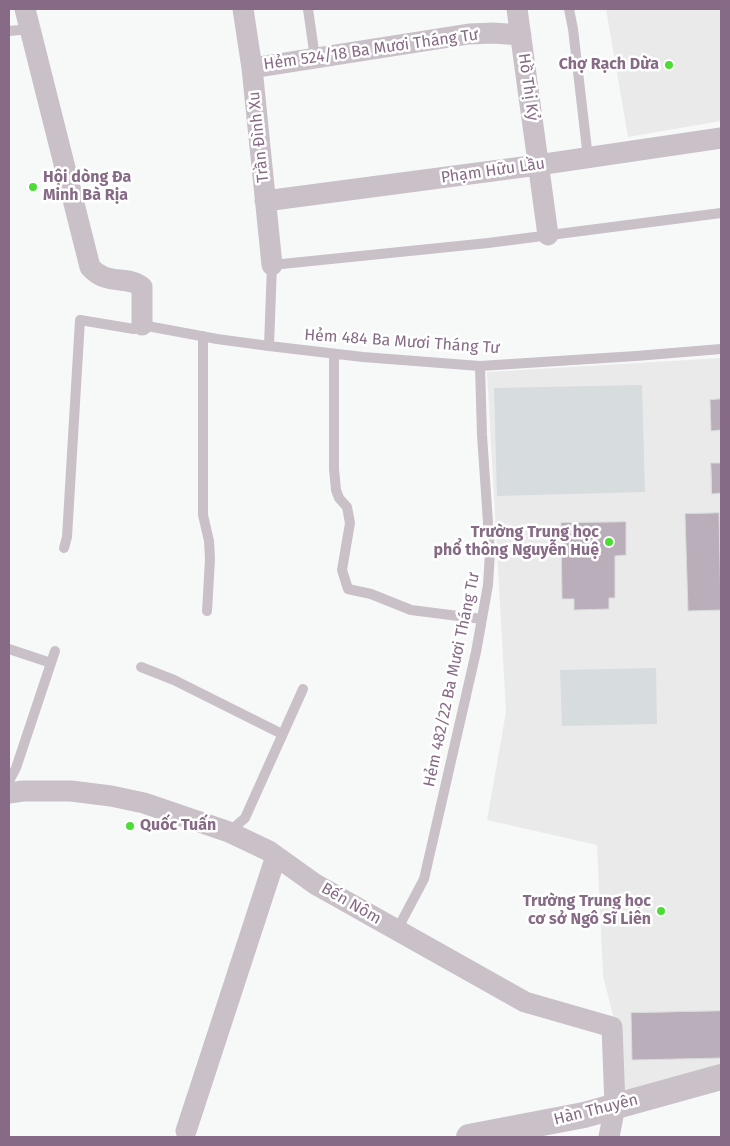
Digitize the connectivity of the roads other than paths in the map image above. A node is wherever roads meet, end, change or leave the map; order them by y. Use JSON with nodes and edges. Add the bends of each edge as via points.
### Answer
{"nodes":[{"id":1,"x":25,"y":9,"type":"edge"},
{"id":2,"x":243,"y":9,"type":"edge"},
{"id":3,"x":308,"y":9,"type":"edge"},
{"id":4,"x":517,"y":9,"type":"edge"},
{"id":5,"x":568,"y":9,"type":"edge"},
{"id":6,"x":30,"y":29,"type":"junction"},
{"id":7,"x":9,"y":31,"type":"edge"},
{"id":8,"x":521,"y":34,"type":"junction"},
{"id":9,"x":315,"y":58,"type":"junction"},
{"id":10,"x":252,"y":68,"type":"junction"},
{"id":11,"x":721,"y":138,"type":"edge"},
{"id":12,"x":588,"y":158,"type":"junction"},
{"id":13,"x":538,"y":165,"type":"junction"},
{"id":14,"x":265,"y":201,"type":"junction"},
{"id":15,"x":721,"y":213,"type":"edge"},
{"id":16,"x":548,"y":235,"type":"junction"},
{"id":17,"x":272,"y":265,"type":"junction"},
{"id":18,"x":142,"y":324,"type":"junction"},
{"id":19,"x":203,"y":336,"type":"junction"},
{"id":20,"x":270,"y":346,"type":"junction"},
{"id":21,"x":721,"y":349,"type":"edge"},
{"id":22,"x":334,"y":354,"type":"junction"},
{"id":23,"x":480,"y":366,"type":"junction"},
{"id":24,"x":64,"y":548,"type":"dead end"},
{"id":25,"x":207,"y":611,"type":"dead end"},
{"id":26,"x":482,"y":619,"type":"junction"},
{"id":27,"x":9,"y":649,"type":"edge"},
{"id":28,"x":56,"y":650,"type":"dead end"},
{"id":29,"x":51,"y":662,"type":"junction"},
{"id":30,"x":142,"y":667,"type":"dead end"},
{"id":31,"x":303,"y":689,"type":"dead end"},
{"id":32,"x":282,"y":734,"type":"junction"},
{"id":33,"x":9,"y":781,"type":"edge"},
{"id":34,"x":9,"y":794,"type":"edge"},
{"id":35,"x":230,"y":832,"type":"junction"},
{"id":36,"x":276,"y":856,"type":"junction"},
{"id":37,"x":397,"y":930,"type":"junction"},
{"id":38,"x":721,"y":1077,"type":"edge"},
{"id":39,"x":615,"y":1106,"type":"junction"},
{"id":40,"x":186,"y":1131,"type":"dead end"},
{"id":41,"x":469,"y":1137,"type":"edge"},
{"id":42,"x":609,"y":1137,"type":"edge"}],
"edges":[{"from":1,"to":6,"type":"street"},
{"from":2,"to":10,"type":"street","name":"Trần Đình Xu"},
{"from":3,"to":9,"type":"lane"},
{"from":4,"to":8,"type":"street","name":"Hồ Thị Kỷ"},
{"from":5,"to":12,"type":"lane"},
{"from":6,"to":7,"type":"lane"},
{"from":6,"to":18,"type":"street","via":[[90,267],[95,273],[112,280],[138,283],[142,287]]},
{"from":8,"to":9,"type":"street","name":"Hẻm 524/18 Ba Mươi Tháng Tư","via":[[469,34]]},
{"from":8,"to":13,"type":"street","name":"Hồ Thị Kỷ"},
{"from":9,"to":10,"type":"street","name":"Hẻm 524/18 Ba Mươi Tháng Tư"},
{"from":10,"to":14,"type":"street","name":"Trần Đình Xu"},
{"from":11,"to":12,"type":"street","name":"Phạm Hữu Lầu"},
{"from":12,"to":13,"type":"street","name":"Phạm Hữu Lầu"},
{"from":13,"to":14,"type":"street","name":"Phạm Hữu Lầu"},
{"from":13,"to":16,"type":"street","name":"Hồ Thị Kỷ"},
{"from":14,"to":17,"type":"street","name":"Trần Đình Xu"},
{"from":15,"to":16,"type":"lane"},
{"from":16,"to":17,"type":"lane"},
{"from":17,"to":20,"type":"lane"},
{"from":18,"to":19,"type":"lane","name":"Hẻm 484 Ba Mươi Tháng Tư"},
{"from":18,"to":24,"type":"lane","name":"Hẻm 484 Ba Mươi Tháng Tư","via":[[134,329],[80,320]]},
{"from":19,"to":20,"type":"lane","name":"Hẻm 484 Ba Mươi Tháng Tư"},
{"from":19,"to":25,"type":"lane","via":[[203,515],[210,559]]},
{"from":20,"to":22,"type":"lane","name":"Hẻm 484 Ba Mươi Tháng Tư"},
{"from":21,"to":23,"type":"lane","name":"Hẻm 484 Ba Mươi Tháng Tư"},
{"from":22,"to":23,"type":"lane","name":"Hẻm 484 Ba Mươi Tháng Tư"},
{"from":22,"to":26,"type":"lane","via":[[334,469],[336,490],[347,507],[350,522],[342,570],[348,588],[411,610]]},
{"from":23,"to":26,"type":"lane","name":"Hẻm 482/22 Ba Mươi Tháng Tư","via":[[491,566]]},
{"from":26,"to":37,"type":"lane","name":"Hẻm 482/22 Ba Mươi Tháng Tư","via":[[424,879]]},
{"from":27,"to":29,"type":"lane"},
{"from":28,"to":29,"type":"lane"},
{"from":29,"to":33,"type":"lane"},
{"from":30,"to":32,"type":"lane"},
{"from":31,"to":32,"type":"lane"},
{"from":32,"to":35,"type":"lane","via":[[245,818]]},
{"from":34,"to":35,"type":"street","name":"Bến Nôm","via":[[71,791],[111,796],[144,803]]},
{"from":35,"to":36,"type":"street","name":"Bến Nôm"},
{"from":36,"to":37,"type":"street","name":"Bến Nôm","via":[[315,884]]},
{"from":36,"to":40,"type":"street"},
{"from":37,"to":39,"type":"street","name":"Bến Nôm","via":[[525,1002],[612,1027]]},
{"from":38,"to":39,"type":"street","name":"Hàn Thuyên"},
{"from":39,"to":41,"type":"street","name":"Hàn Thuyên"},
{"from":39,"to":42,"type":"street"}]}
